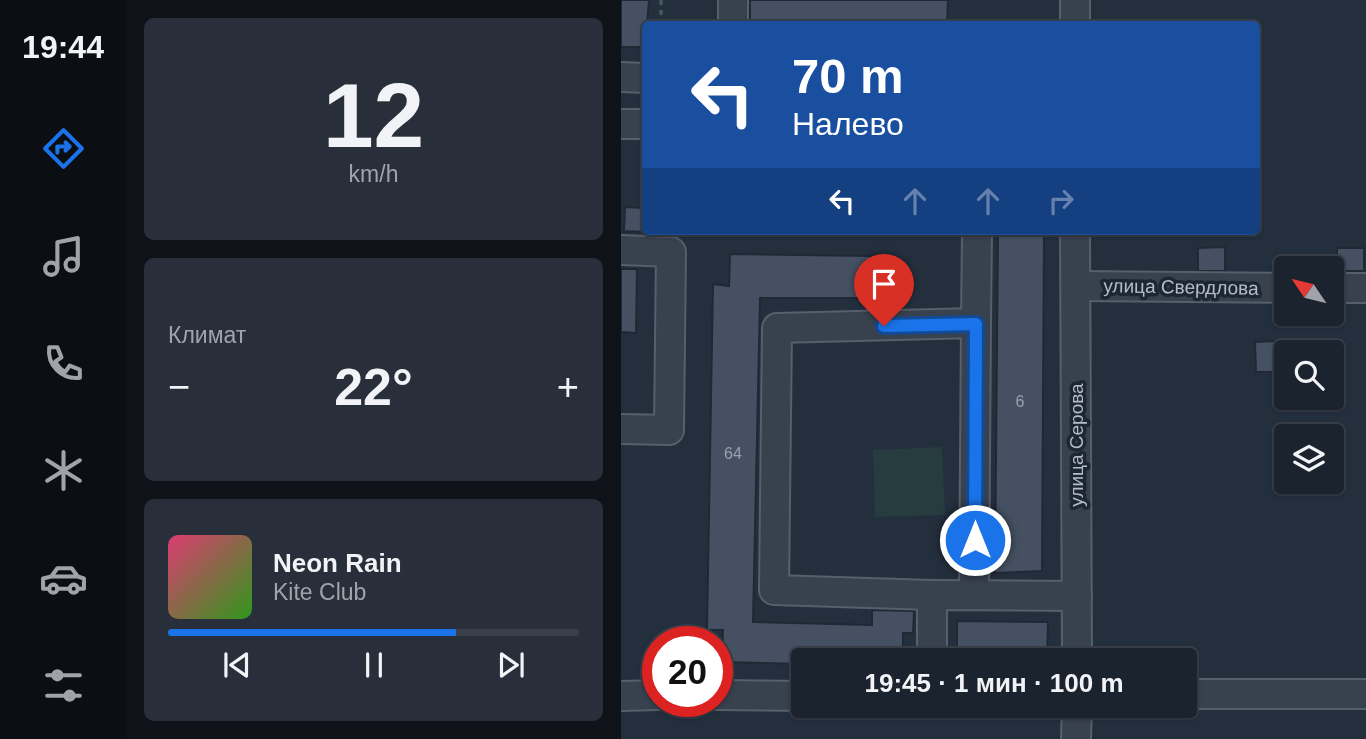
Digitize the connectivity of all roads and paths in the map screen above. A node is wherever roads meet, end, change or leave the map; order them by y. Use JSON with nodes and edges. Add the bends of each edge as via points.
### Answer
{"nodes":[{"id":1,"x":661,"y":0,"type":"edge"},
{"id":2,"x":733,"y":0,"type":"edge"},
{"id":3,"x":1075,"y":0,"type":"edge"},
{"id":4,"x":661,"y":21,"type":"edge"},
{"id":5,"x":733,"y":21,"type":"edge"},
{"id":6,"x":1075,"y":21,"type":"edge"},
{"id":7,"x":621,"y":77,"type":"edge"},
{"id":8,"x":642,"y":78,"type":"edge"},
{"id":9,"x":621,"y":124,"type":"edge"},
{"id":10,"x":642,"y":124,"type":"edge"},
{"id":11,"x":977,"y":235,"type":"edge"},
{"id":12,"x":1075,"y":235,"type":"edge"},
{"id":13,"x":621,"y":250,"type":"edge"},
{"id":14,"x":1076,"y":285,"type":"junction"},
{"id":15,"x":1274,"y":288,"type":"edge"},
{"id":16,"x":1344,"y":288,"type":"edge"},
{"id":17,"x":1366,"y":288,"type":"edge"},
{"id":18,"x":976,"y":324,"type":"junction"},
{"id":19,"x":621,"y":429,"type":"edge"},
{"id":20,"x":932,"y":595,"type":"junction"},
{"id":21,"x":974,"y":595,"type":"junction"},
{"id":22,"x":1077,"y":596,"type":"junction"},
{"id":23,"x":932,"y":648,"type":"edge"},
{"id":24,"x":1077,"y":648,"type":"edge"},
{"id":25,"x":1197,"y":694,"type":"edge"},
{"id":26,"x":1366,"y":694,"type":"edge"},
{"id":27,"x":642,"y":695,"type":"edge"},
{"id":28,"x":733,"y":695,"type":"edge"},
{"id":29,"x":621,"y":696,"type":"edge"},
{"id":30,"x":791,"y":696,"type":"edge"},
{"id":31,"x":1077,"y":718,"type":"edge"},
{"id":32,"x":1076,"y":739,"type":"edge"}],
"edges":[{"from":1,"to":4,"type":"path"},
{"from":2,"to":5,"type":"street"},
{"from":3,"to":6,"type":"street"},
{"from":7,"to":8,"type":"street"},
{"from":9,"to":10,"type":"street"},
{"from":11,"to":18,"type":"street"},
{"from":12,"to":14,"type":"street","name":"улица Серова"},
{"from":13,"to":19,"type":"street","via":[[671,252],[669,430]]},
{"from":14,"to":15,"type":"street","name":"улица Свердлова"},
{"from":14,"to":22,"type":"street","name":"улица Серова"},
{"from":16,"to":17,"type":"street"},
{"from":18,"to":20,"type":"street","via":[[777,328],[774,590]]},
{"from":18,"to":21,"type":"street"},
{"from":20,"to":21,"type":"street"},
{"from":20,"to":23,"type":"street"},
{"from":21,"to":22,"type":"street"},
{"from":22,"to":24,"type":"street","name":"улица Серова"},
{"from":25,"to":26,"type":"street"},
{"from":27,"to":29,"type":"street"},
{"from":28,"to":30,"type":"street"},
{"from":31,"to":32,"type":"street"}]}
